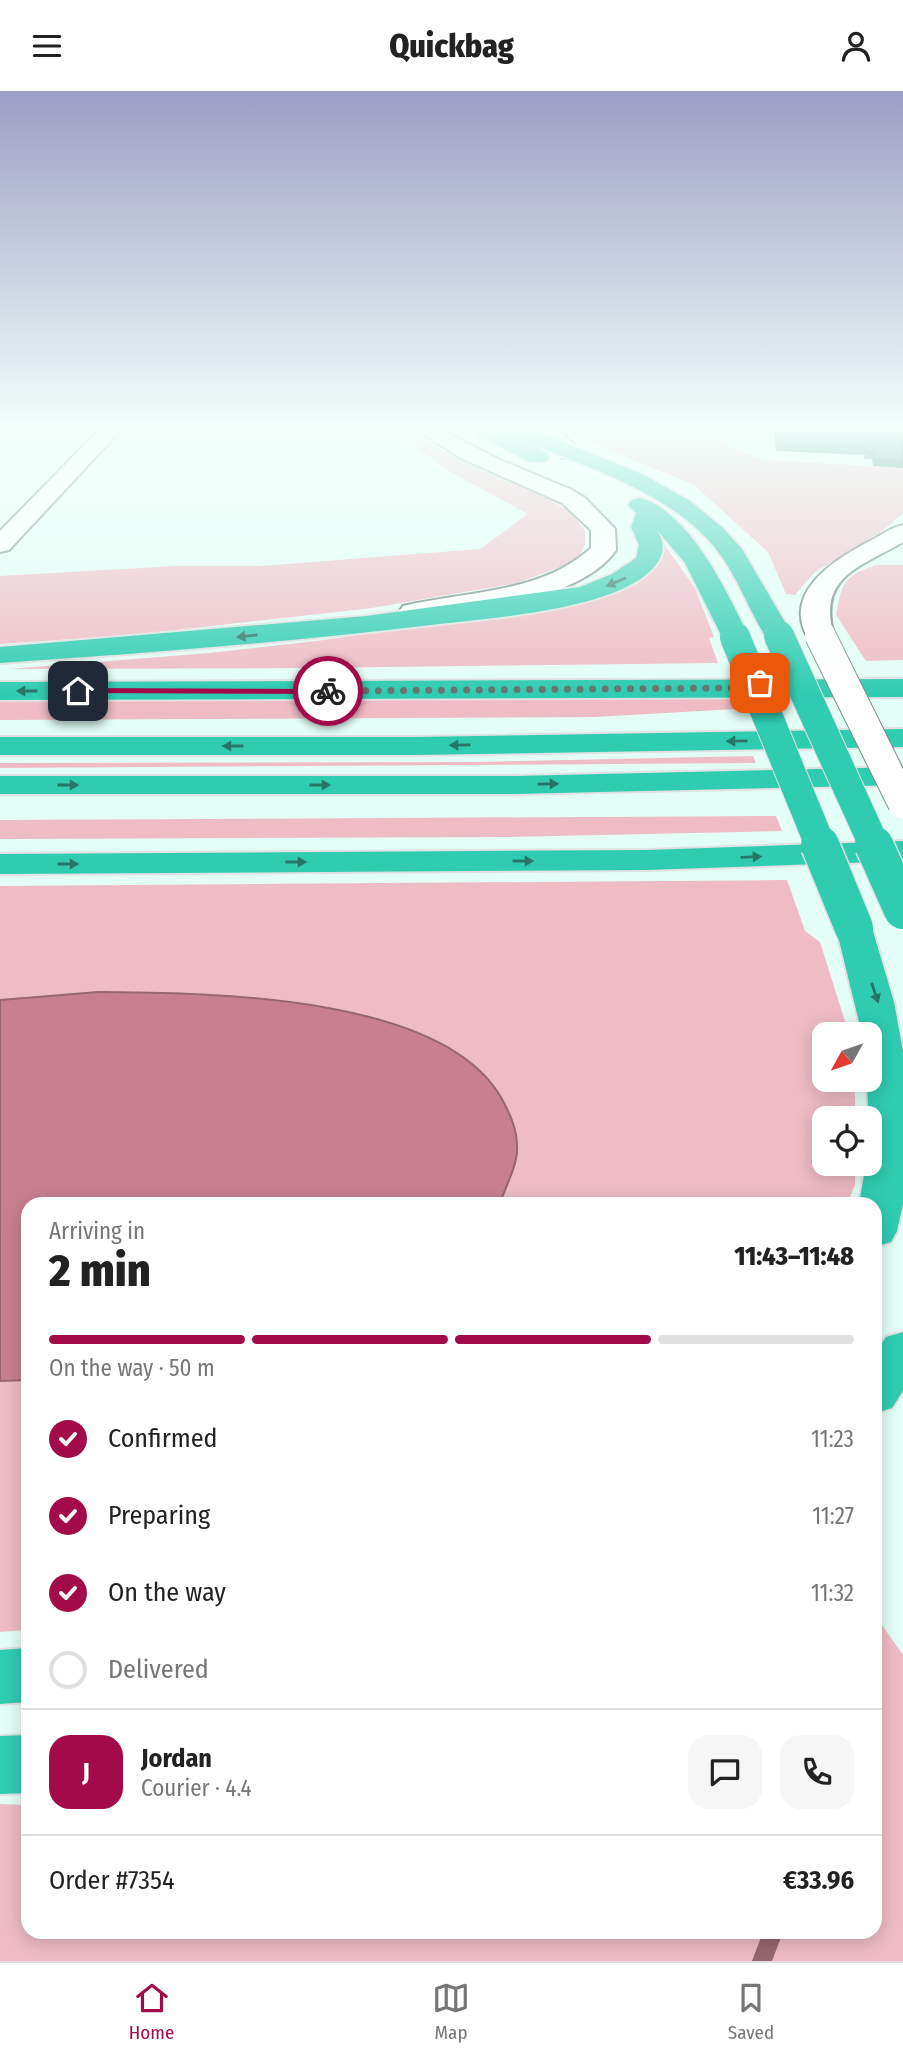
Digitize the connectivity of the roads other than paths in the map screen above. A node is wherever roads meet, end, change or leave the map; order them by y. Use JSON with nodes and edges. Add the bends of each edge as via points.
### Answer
{"nodes":[{"id":1,"x":26,"y":518,"type":"edge"},
{"id":2,"x":596,"y":518,"type":"edge"},
{"id":3,"x":646,"y":518,"type":"edge"},
{"id":4,"x":657,"y":518,"type":"edge"},
{"id":5,"x":697,"y":518,"type":"edge"},
{"id":6,"x":903,"y":532,"type":"edge"},
{"id":7,"x":0,"y":545,"type":"edge"},
{"id":8,"x":877,"y":547,"type":"junction"},
{"id":9,"x":903,"y":556,"type":"edge"},
{"id":10,"x":315,"y":629,"type":"junction"},
{"id":11,"x":0,"y":655,"type":"edge"},
{"id":12,"x":903,"y":670,"type":"edge"},
{"id":13,"x":732,"y":688,"type":"junction"},
{"id":14,"x":903,"y":688,"type":"edge"},
{"id":15,"x":0,"y":691,"type":"edge"},
{"id":16,"x":903,"y":739,"type":"edge"},
{"id":17,"x":0,"y":746,"type":"edge"},
{"id":18,"x":903,"y":776,"type":"edge"},
{"id":19,"x":0,"y":785,"type":"edge"},
{"id":20,"x":903,"y":803,"type":"edge"},
{"id":21,"x":903,"y":851,"type":"edge"},
{"id":22,"x":0,"y":864,"type":"edge"},
{"id":23,"x":903,"y":911,"type":"edge"},
{"id":24,"x":882,"y":1213,"type":"edge"},
{"id":25,"x":903,"y":1350,"type":"edge"},
{"id":26,"x":882,"y":1383,"type":"edge"},
{"id":27,"x":21,"y":1676,"type":"edge"},
{"id":28,"x":0,"y":1677,"type":"edge"},
{"id":29,"x":21,"y":1764,"type":"edge"},
{"id":30,"x":0,"y":1765,"type":"edge"}],
"edges":[{"from":1,"to":7,"type":"street"},
{"from":2,"to":10,"type":"street","via":[[608,538],[606,549],[572,575],[531,589]]},
{"from":3,"to":10,"type":"highway","one_way":true,"via":[[643,527],[652,542],[649,558],[635,572],[608,585],[547,601]]},
{"from":4,"to":24,"type":"highway","one_way":true,"bridge":true,"via":[[680,538],[709,578],[853,928],[880,1007],[894,1077],[895,1153]]},
{"from":5,"to":23,"type":"highway","bridge":true,"via":[[733,554],[779,636]]},
{"from":6,"to":8,"type":"street"},
{"from":8,"to":9,"type":"street"},
{"from":8,"to":20,"type":"street","bridge":true,"via":[[841,567],[819,593],[813,620]]},
{"from":10,"to":11,"type":"highway","one_way":true},
{"from":12,"to":13,"type":"highway","via":[[842,671]]},
{"from":13,"to":14,"type":"highway"},
{"from":13,"to":15,"type":"highway","one_way":true},
{"from":16,"to":17,"type":"highway","one_way":true},
{"from":19,"to":18,"type":"highway","one_way":true,"via":[[515,785]]},
{"from":22,"to":21,"type":"highway","one_way":true,"via":[[647,860]]},
{"from":25,"to":26,"type":"highway"},
{"from":27,"to":28,"type":"highway"},
{"from":29,"to":30,"type":"highway"}]}
